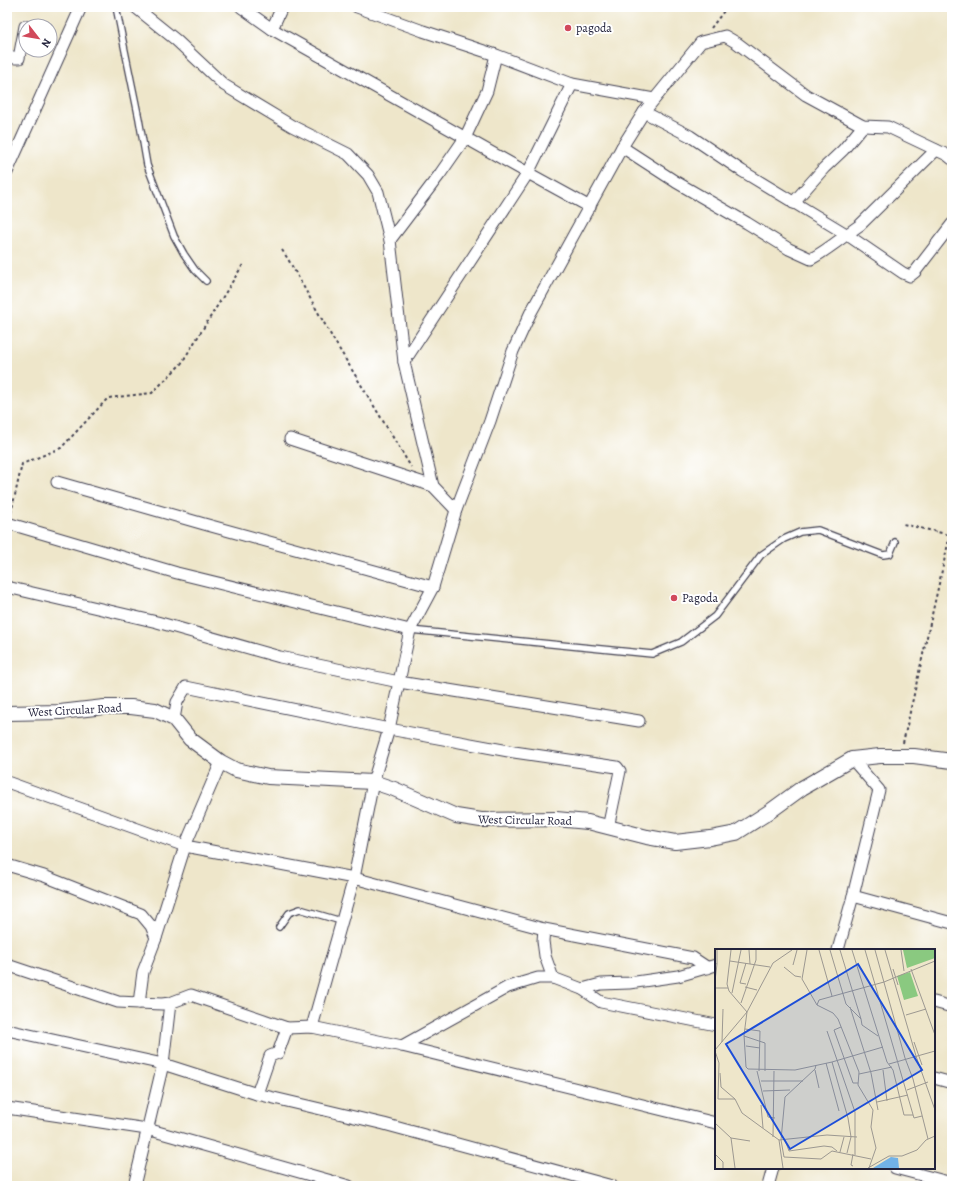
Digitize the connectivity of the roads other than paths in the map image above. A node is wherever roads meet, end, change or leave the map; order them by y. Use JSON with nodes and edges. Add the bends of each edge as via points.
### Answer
{"nodes":[{"id":1,"x":81,"y":7,"type":"edge"},
{"id":2,"x":116,"y":7,"type":"edge"},
{"id":3,"x":135,"y":7,"type":"edge"},
{"id":4,"x":242,"y":7,"type":"edge"},
{"id":5,"x":282,"y":7,"type":"edge"},
{"id":6,"x":357,"y":7,"type":"edge"},
{"id":7,"x":272,"y":29,"type":"junction"},
{"id":8,"x":496,"y":54,"type":"junction"},
{"id":9,"x":7,"y":55,"type":"edge"},
{"id":10,"x":18,"y":58,"type":"edge"},
{"id":11,"x":572,"y":84,"type":"junction"},
{"id":12,"x":654,"y":99,"type":"junction"},
{"id":13,"x":644,"y":112,"type":"junction"},
{"id":14,"x":863,"y":126,"type":"junction"},
{"id":15,"x":466,"y":138,"type":"junction"},
{"id":16,"x":622,"y":147,"type":"junction"},
{"id":17,"x":936,"y":150,"type":"junction"},
{"id":18,"x":952,"y":159,"type":"edge"},
{"id":19,"x":9,"y":161,"type":"edge"},
{"id":20,"x":7,"y":172,"type":"edge"},
{"id":21,"x":528,"y":173,"type":"junction"},
{"id":22,"x":793,"y":203,"type":"junction"},
{"id":23,"x":590,"y":207,"type":"junction"},
{"id":24,"x":952,"y":224,"type":"edge"},
{"id":25,"x":846,"y":234,"type":"junction"},
{"id":26,"x":390,"y":240,"type":"junction"},
{"id":27,"x":206,"y":281,"type":"dead end"},
{"id":28,"x":404,"y":362,"type":"junction"},
{"id":29,"x":290,"y":439,"type":"dead end"},
{"id":30,"x":56,"y":482,"type":"dead end"},
{"id":31,"x":433,"y":486,"type":"junction"},
{"id":32,"x":456,"y":510,"type":"junction"},
{"id":33,"x":8,"y":523,"type":"edge"},
{"id":34,"x":896,"y":542,"type":"dead end"},
{"id":35,"x":7,"y":587,"type":"edge"},
{"id":36,"x":433,"y":587,"type":"junction"},
{"id":37,"x":410,"y":630,"type":"junction"},
{"id":38,"x":399,"y":682,"type":"junction"},
{"id":39,"x":7,"y":713,"type":"edge"},
{"id":40,"x":174,"y":719,"type":"junction"},
{"id":41,"x":639,"y":721,"type":"dead end"},
{"id":42,"x":389,"y":729,"type":"junction"},
{"id":43,"x":852,"y":759,"type":"junction"},
{"id":44,"x":221,"y":762,"type":"junction"},
{"id":45,"x":952,"y":762,"type":"edge"},
{"id":46,"x":7,"y":782,"type":"edge"},
{"id":47,"x":373,"y":782,"type":"junction"},
{"id":48,"x":608,"y":828,"type":"junction"},
{"id":49,"x":185,"y":846,"type":"junction"},
{"id":50,"x":7,"y":865,"type":"edge"},
{"id":51,"x":354,"y":878,"type":"junction"},
{"id":52,"x":853,"y":896,"type":"junction"},
{"id":53,"x":341,"y":921,"type":"junction"},
{"id":54,"x":952,"y":923,"type":"edge"},
{"id":55,"x":280,"y":927,"type":"dead end"},
{"id":56,"x":544,"y":929,"type":"junction"},
{"id":57,"x":156,"y":938,"type":"junction"},
{"id":58,"x":838,"y":949,"type":"edge"},
{"id":59,"x":7,"y":965,"type":"edge"},
{"id":60,"x":712,"y":966,"type":"edge"},
{"id":61,"x":553,"y":978,"type":"junction"},
{"id":62,"x":582,"y":990,"type":"junction"},
{"id":63,"x":935,"y":1002,"type":"edge"},
{"id":64,"x":170,"y":1003,"type":"junction"},
{"id":65,"x":139,"y":1004,"type":"junction"},
{"id":66,"x":952,"y":1007,"type":"edge"},
{"id":67,"x":715,"y":1025,"type":"edge"},
{"id":68,"x":312,"y":1027,"type":"junction"},
{"id":69,"x":287,"y":1028,"type":"junction"},
{"id":70,"x":7,"y":1030,"type":"edge"},
{"id":71,"x":402,"y":1046,"type":"junction"},
{"id":72,"x":163,"y":1064,"type":"junction"},
{"id":73,"x":935,"y":1078,"type":"edge"},
{"id":74,"x":952,"y":1083,"type":"edge"},
{"id":75,"x":257,"y":1094,"type":"junction"},
{"id":76,"x":7,"y":1108,"type":"edge"},
{"id":77,"x":715,"y":1123,"type":"edge"},
{"id":78,"x":147,"y":1129,"type":"junction"},
{"id":79,"x":773,"y":1169,"type":"edge"},
{"id":80,"x":900,"y":1169,"type":"edge"},
{"id":81,"x":952,"y":1182,"type":"edge"},
{"id":82,"x":134,"y":1186,"type":"edge"},
{"id":83,"x":349,"y":1186,"type":"edge"},
{"id":84,"x":612,"y":1186,"type":"edge"},
{"id":85,"x":768,"y":1186,"type":"edge"}],
"edges":[{"from":1,"to":19,"type":"street"},
{"from":2,"to":27,"type":"lane","via":[[147,165],[174,236],[191,264]]},
{"from":3,"to":26,"type":"street","via":[[176,40],[224,85],[292,126],[348,154],[368,175],[378,192]]},
{"from":4,"to":7,"type":"street"},
{"from":5,"to":7,"type":"street"},
{"from":6,"to":8,"type":"street","via":[[422,32]]},
{"from":7,"to":15,"type":"street"},
{"from":8,"to":11,"type":"street"},
{"from":8,"to":15,"type":"street","via":[[487,91]]},
{"from":9,"to":10,"type":"street"},
{"from":11,"to":12,"type":"street"},
{"from":11,"to":21,"type":"street"},
{"from":12,"to":13,"type":"street"},
{"from":12,"to":14,"type":"street","via":[[701,42],[725,36],[806,95]]},
{"from":13,"to":16,"type":"street"},
{"from":13,"to":22,"type":"street","via":[[690,136]]},
{"from":14,"to":17,"type":"street","via":[[888,127]]},
{"from":14,"to":22,"type":"street"},
{"from":15,"to":21,"type":"street"},
{"from":15,"to":26,"type":"street"},
{"from":16,"to":23,"type":"street"},
{"from":16,"to":25,"type":"street","via":[[789,249],[806,256],[812,258],[824,252]]},
{"from":17,"to":18,"type":"street"},
{"from":17,"to":25,"type":"street","via":[[860,225]]},
{"from":19,"to":20,"type":"street"},
{"from":21,"to":23,"type":"street"},
{"from":21,"to":28,"type":"street"},
{"from":22,"to":25,"type":"street"},
{"from":23,"to":32,"type":"street","via":[[530,314],[513,351]]},
{"from":24,"to":25,"type":"street","via":[[910,276]]},
{"from":26,"to":28,"type":"street"},
{"from":28,"to":31,"type":"street"},
{"from":29,"to":31,"type":"street"},
{"from":30,"to":36,"type":"street"},
{"from":31,"to":32,"type":"street"},
{"from":32,"to":36,"type":"street"},
{"from":33,"to":37,"type":"street","via":[[177,573]]},
{"from":34,"to":37,"type":"lane","via":[[890,554],[883,555],[818,530],[800,532],[784,539],[761,555],[715,616],[681,642],[652,654]]},
{"from":35,"to":38,"type":"street","via":[[157,622],[280,657]]},
{"from":36,"to":37,"type":"street"},
{"from":37,"to":38,"type":"street"},
{"from":38,"to":41,"type":"street"},
{"from":38,"to":42,"type":"street"},
{"from":39,"to":40,"type":"street","name":"West Circular Road","via":[[131,707],[155,710]]},
{"from":40,"to":42,"type":"street","via":[[177,702],[186,687]]},
{"from":40,"to":44,"type":"street","name":"West Circular Road","via":[[190,739]]},
{"from":42,"to":47,"type":"street"},
{"from":42,"to":48,"type":"street","via":[[514,752],[617,767],[620,771]]},
{"from":43,"to":45,"type":"street","name":"West Circular Road","via":[[914,756]]},
{"from":43,"to":48,"type":"street","name":"West Circular Road","via":[[802,788],[736,833],[675,842]]},
{"from":43,"to":52,"type":"street","via":[[879,790]]},
{"from":44,"to":47,"type":"street","name":"West Circular Road","via":[[236,770],[268,777]]},
{"from":44,"to":49,"type":"street"},
{"from":46,"to":49,"type":"street"},
{"from":47,"to":48,"type":"street","name":"West Circular Road","via":[[456,816],[481,820],[556,819],[588,822]]},
{"from":47,"to":51,"type":"street"},
{"from":49,"to":51,"type":"street"},
{"from":49,"to":57,"type":"street"},
{"from":50,"to":57,"type":"street","via":[[44,876],[141,914],[151,926]]},
{"from":51,"to":53,"type":"street"},
{"from":51,"to":56,"type":"street"},
{"from":52,"to":54,"type":"street"},
{"from":52,"to":58,"type":"street"},
{"from":53,"to":55,"type":"lane","via":[[300,909],[289,913]]},
{"from":53,"to":68,"type":"street"},
{"from":56,"to":60,"type":"street","via":[[693,958]]},
{"from":56,"to":61,"type":"street","via":[[542,941]]},
{"from":57,"to":65,"type":"street","via":[[143,972]]},
{"from":59,"to":65,"type":"street","via":[[118,1002]]},
{"from":60,"to":62,"type":"street","via":[[678,976],[601,984]]},
{"from":61,"to":62,"type":"street"},
{"from":61,"to":71,"type":"street","via":[[538,978],[508,987]]},
{"from":62,"to":67,"type":"street","via":[[601,1002]]},
{"from":63,"to":66,"type":"street"},
{"from":64,"to":65,"type":"street"},
{"from":64,"to":69,"type":"street","via":[[191,995]]},
{"from":64,"to":72,"type":"street"},
{"from":68,"to":69,"type":"street"},
{"from":68,"to":71,"type":"street"},
{"from":69,"to":75,"type":"street","via":[[278,1053],[270,1056]]},
{"from":70,"to":72,"type":"street"},
{"from":71,"to":77,"type":"street"},
{"from":72,"to":75,"type":"street"},
{"from":72,"to":78,"type":"street"},
{"from":73,"to":74,"type":"street"},
{"from":75,"to":84,"type":"street","via":[[384,1124]]},
{"from":76,"to":78,"type":"street"},
{"from":78,"to":82,"type":"street"},
{"from":78,"to":83,"type":"street"},
{"from":79,"to":85,"type":"street"},
{"from":80,"to":81,"type":"street"}]}
